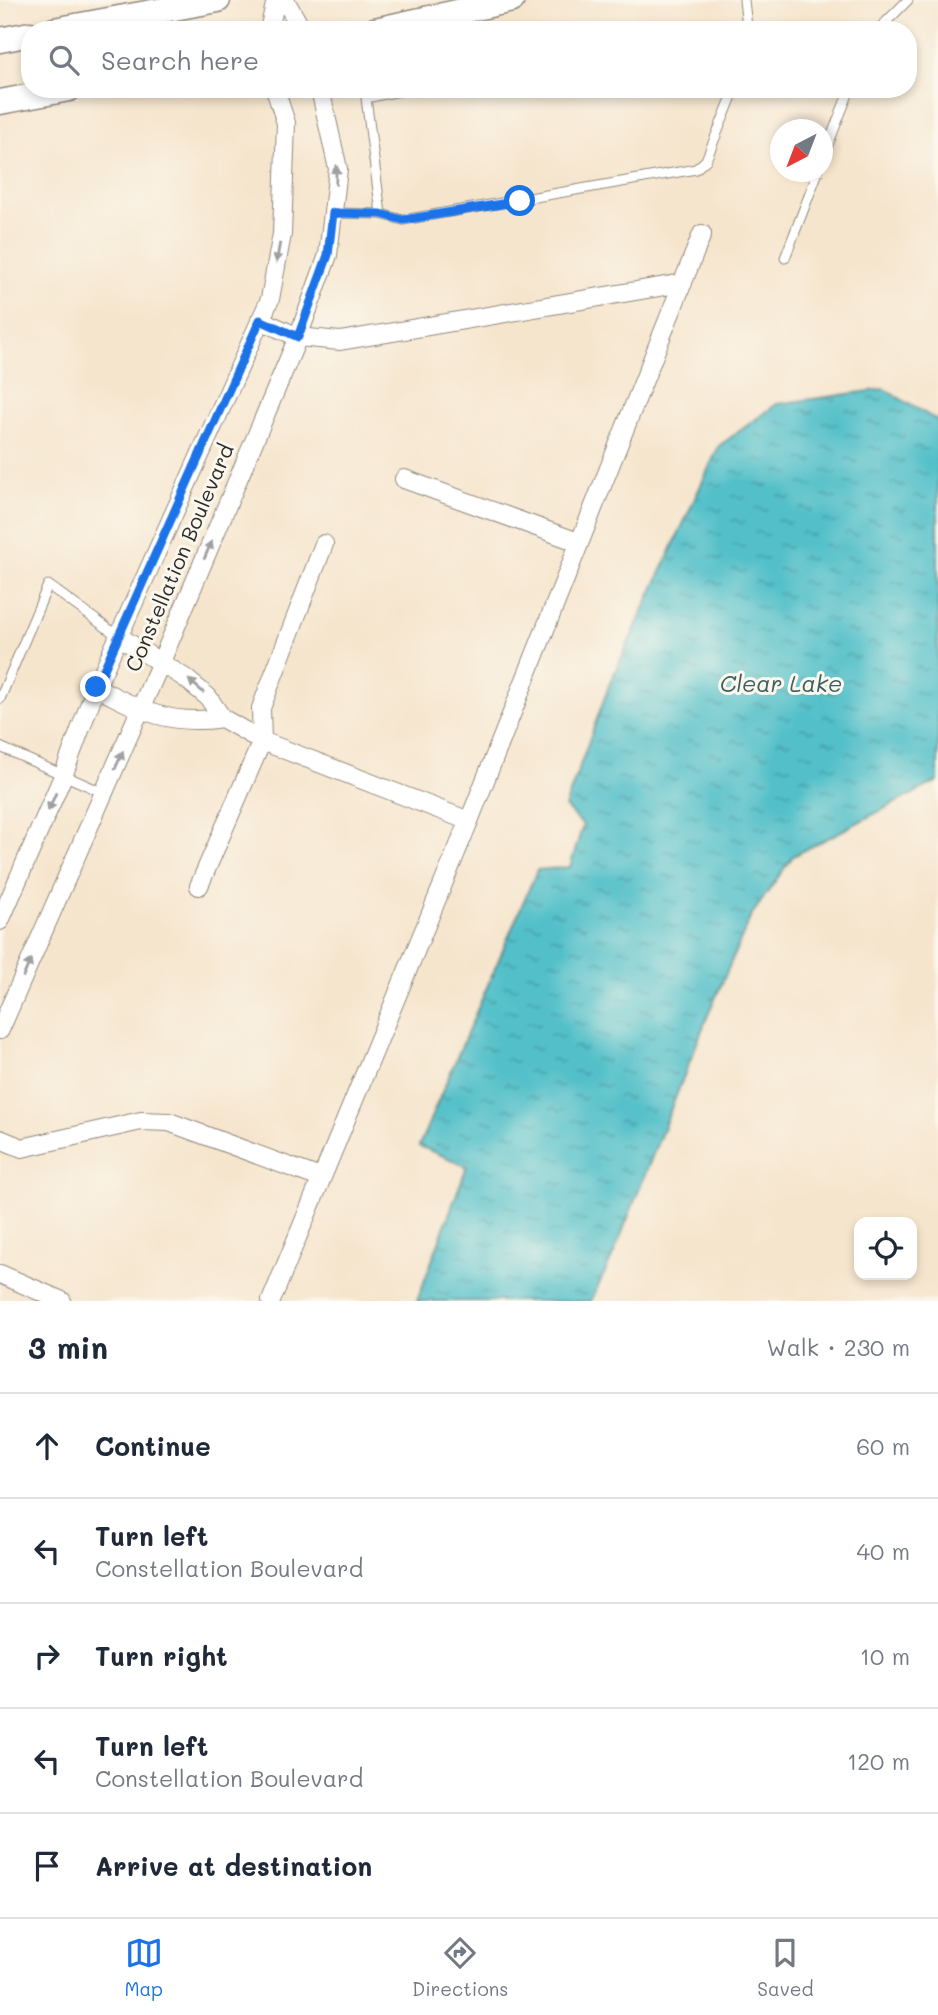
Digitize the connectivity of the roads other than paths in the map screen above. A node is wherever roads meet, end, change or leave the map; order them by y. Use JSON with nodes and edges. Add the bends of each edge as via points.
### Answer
{"nodes":[{"id":1,"x":218,"y":0,"type":"edge"},
{"id":2,"x":276,"y":0,"type":"edge"},
{"id":3,"x":285,"y":0,"type":"edge"},
{"id":4,"x":512,"y":0,"type":"edge"},
{"id":5,"x":744,"y":0,"type":"edge"},
{"id":6,"x":908,"y":0,"type":"edge"},
{"id":7,"x":467,"y":20,"type":"edge"},
{"id":8,"x":103,"y":21,"type":"edge"},
{"id":9,"x":271,"y":21,"type":"edge"},
{"id":10,"x":297,"y":21,"type":"edge"},
{"id":11,"x":746,"y":21,"type":"edge"},
{"id":12,"x":887,"y":21,"type":"edge"},
{"id":13,"x":21,"y":36,"type":"edge"},
{"id":14,"x":0,"y":40,"type":"edge"},
{"id":15,"x":21,"y":98,"type":"edge"},
{"id":16,"x":278,"y":98,"type":"edge"},
{"id":17,"x":322,"y":98,"type":"edge"},
{"id":18,"x":366,"y":98,"type":"edge"},
{"id":19,"x":731,"y":98,"type":"edge"},
{"id":20,"x":846,"y":98,"type":"edge"},
{"id":21,"x":0,"y":102,"type":"edge"},
{"id":22,"x":833,"y":132,"type":"edge"},
{"id":23,"x":814,"y":182,"type":"edge"},
{"id":24,"x":333,"y":213,"type":"junction"},
{"id":25,"x":381,"y":214,"type":"junction"},
{"id":26,"x":702,"y":234,"type":"dead end"},
{"id":27,"x":785,"y":258,"type":"dead end"},
{"id":28,"x":683,"y":283,"type":"junction"},
{"id":29,"x":260,"y":320,"type":"junction"},
{"id":30,"x":298,"y":337,"type":"junction"},
{"id":31,"x":404,"y":479,"type":"dead end"},
{"id":32,"x":578,"y":542,"type":"junction"},
{"id":33,"x":324,"y":544,"type":"dead end"},
{"id":34,"x":118,"y":636,"type":"junction"},
{"id":35,"x":161,"y":662,"type":"junction"},
{"id":36,"x":96,"y":687,"type":"junction"},
{"id":37,"x":0,"y":699,"type":"edge"},
{"id":38,"x":140,"y":712,"type":"junction"},
{"id":39,"x":222,"y":718,"type":"junction"},
{"id":40,"x":262,"y":741,"type":"junction"},
{"id":41,"x":0,"y":747,"type":"edge"},
{"id":42,"x":63,"y":776,"type":"junction"},
{"id":43,"x":104,"y":793,"type":"junction"},
{"id":44,"x":470,"y":821,"type":"junction"},
{"id":45,"x":199,"y":886,"type":"dead end"},
{"id":46,"x":0,"y":921,"type":"edge"},
{"id":47,"x":0,"y":1030,"type":"edge"},
{"id":48,"x":0,"y":1139,"type":"edge"},
{"id":49,"x":320,"y":1178,"type":"junction"},
{"id":50,"x":0,"y":1273,"type":"edge"},
{"id":51,"x":62,"y":1301,"type":"edge"},
{"id":52,"x":271,"y":1301,"type":"edge"}],
"edges":[{"from":1,"to":8,"type":"main road"},
{"from":2,"to":9,"type":"street"},
{"from":3,"to":10,"type":"street"},
{"from":4,"to":7,"type":"main road"},
{"from":5,"to":11,"type":"lane"},
{"from":6,"to":12,"type":"lane"},
{"from":13,"to":14,"type":"main road"},
{"from":15,"to":21,"type":"main road"},
{"from":16,"to":29,"type":"street","name":"Constellation Boulevard","one_way":true,"via":[[286,123],[282,233],[270,299]]},
{"from":24,"to":17,"type":"street","name":"Constellation Boulevard","one_way":true,"via":[[338,169]]},
{"from":18,"to":25,"type":"lane"},
{"from":19,"to":25,"type":"lane","via":[[706,160],[696,169],[403,220]]},
{"from":20,"to":22,"type":"lane"},
{"from":23,"to":27,"type":"lane"},
{"from":24,"to":25,"type":"lane"},
{"from":24,"to":30,"type":"street","name":"Constellation Boulevard","via":[[328,255]]},
{"from":26,"to":28,"type":"street"},
{"from":28,"to":30,"type":"street","via":[[340,341]]},
{"from":28,"to":32,"type":"street"},
{"from":29,"to":30,"type":"street"},
{"from":29,"to":34,"type":"street","name":"Constellation Boulevard"},
{"from":35,"to":30,"type":"street","name":"Constellation Boulevard","one_way":true},
{"from":31,"to":32,"type":"street"},
{"from":32,"to":44,"type":"street"},
{"from":33,"to":40,"type":"street","via":[[261,708]]},
{"from":34,"to":35,"type":"street"},
{"from":34,"to":36,"type":"street","name":"Constellation Boulevard"},
{"from":34,"to":37,"type":"lane","via":[[48,585]]},
{"from":35,"to":38,"type":"street","name":"Constellation Boulevard"},
{"from":39,"to":35,"type":"street","one_way":true,"via":[[208,697]]},
{"from":36,"to":38,"type":"street"},
{"from":36,"to":42,"type":"street","name":"Constellation Boulevard"},
{"from":38,"to":39,"type":"street","via":[[196,722]]},
{"from":43,"to":38,"type":"street","name":"Constellation Boulevard","one_way":true},
{"from":39,"to":40,"type":"street"},
{"from":40,"to":44,"type":"street"},
{"from":40,"to":45,"type":"street"},
{"from":41,"to":42,"type":"lane"},
{"from":42,"to":43,"type":"lane"},
{"from":42,"to":46,"type":"street","name":"Constellation Boulevard","one_way":true},
{"from":47,"to":43,"type":"street","name":"Constellation Boulevard","one_way":true},
{"from":44,"to":49,"type":"street"},
{"from":48,"to":49,"type":"street","via":[[22,1148],[141,1121],[169,1122]]},
{"from":49,"to":52,"type":"street"},
{"from":50,"to":51,"type":"street"}]}
